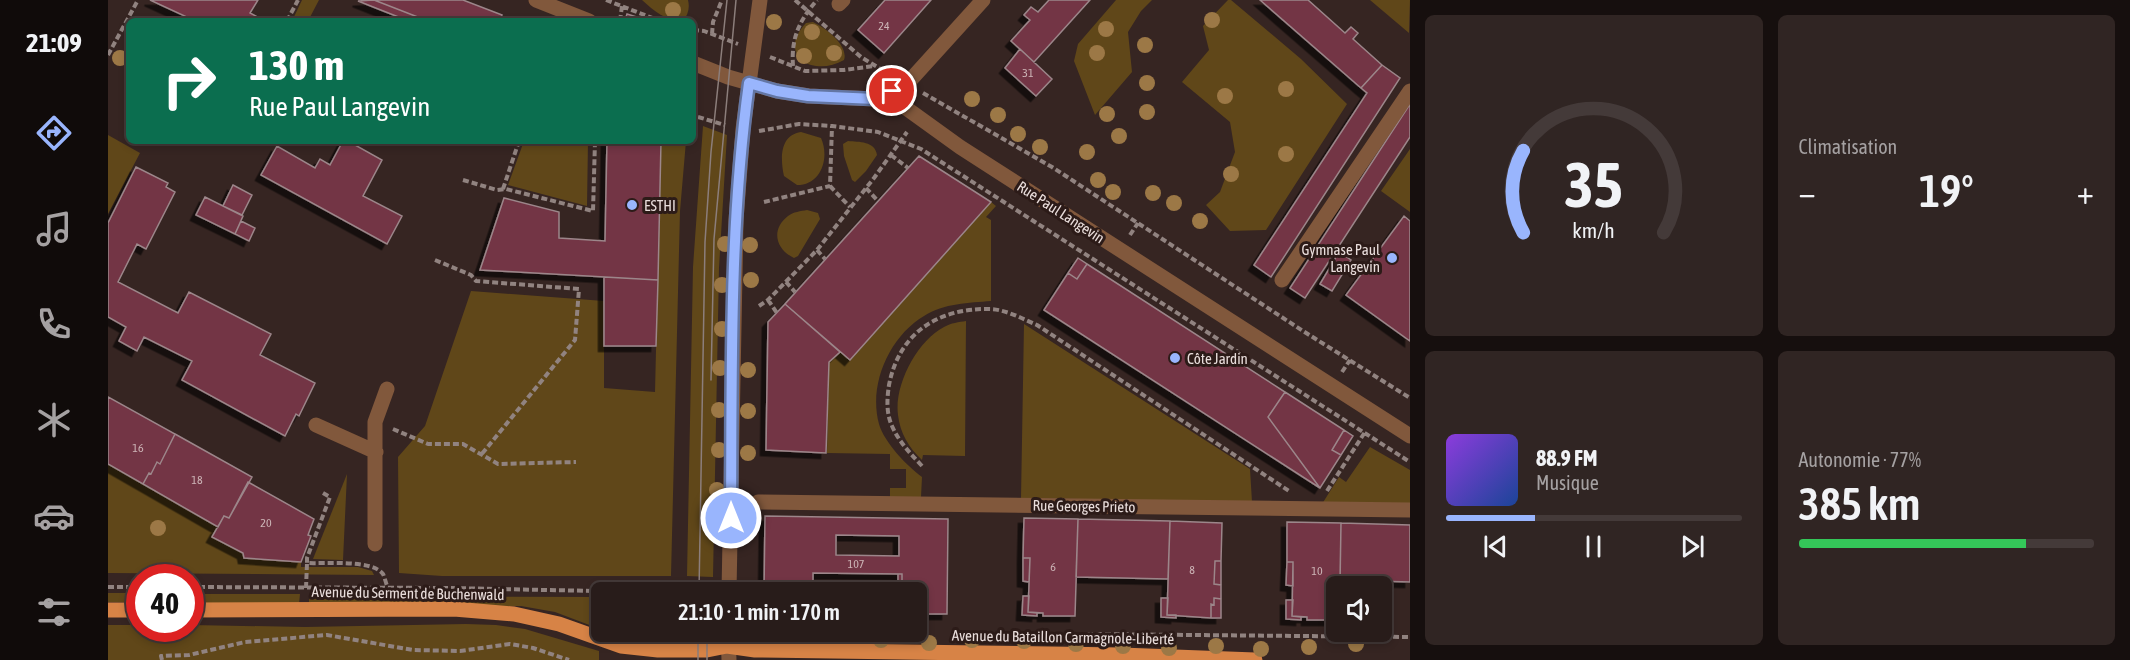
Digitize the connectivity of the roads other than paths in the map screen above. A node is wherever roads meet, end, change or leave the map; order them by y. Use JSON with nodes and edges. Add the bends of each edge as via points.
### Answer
{"nodes":[{"id":1,"x":536,"y":0,"type":"edge"},
{"id":2,"x":760,"y":0,"type":"edge"},
{"id":3,"x":983,"y":0,"type":"edge"},
{"id":4,"x":581,"y":18,"type":"edge"},
{"id":5,"x":696,"y":64,"type":"edge"},
{"id":6,"x":749,"y":83,"type":"junction"},
{"id":7,"x":899,"y":88,"type":"junction"},
{"id":8,"x":1410,"y":91,"type":"edge"},
{"id":9,"x":1282,"y":280,"type":"dead end"},
{"id":10,"x":387,"y":389,"type":"dead end"},
{"id":11,"x":316,"y":425,"type":"dead end"},
{"id":12,"x":1410,"y":436,"type":"edge"},
{"id":13,"x":376,"y":452,"type":"junction"},
{"id":14,"x":758,"y":502,"type":"dead end"},
{"id":15,"x":1410,"y":510,"type":"edge"},
{"id":16,"x":375,"y":544,"type":"dead end"},
{"id":17,"x":729,"y":582,"type":"edge"},
{"id":18,"x":108,"y":610,"type":"edge"},
{"id":19,"x":126,"y":610,"type":"edge"},
{"id":20,"x":204,"y":610,"type":"edge"},
{"id":21,"x":728,"y":646,"type":"edge"},
{"id":22,"x":1121,"y":658,"type":"edge"},
{"id":23,"x":1255,"y":660,"type":"edge"}],
"edges":[{"from":1,"to":4,"type":"street"},
{"from":2,"to":6,"type":"street"},
{"from":3,"to":7,"type":"street"},
{"from":5,"to":6,"type":"street"},
{"from":6,"to":7,"type":"street","via":[[808,96],[875,99]]},
{"from":6,"to":17,"type":"street","via":[[736,220]]},
{"from":7,"to":12,"type":"street","name":"Rue Paul Langevin","via":[[900,103],[960,147]]},
{"from":8,"to":9,"type":"street"},
{"from":10,"to":13,"type":"street","via":[[375,422]]},
{"from":11,"to":13,"type":"street"},
{"from":13,"to":16,"type":"street"},
{"from":14,"to":15,"type":"street","name":"Rue Georges Prieto"},
{"from":18,"to":19,"type":"main road"},
{"from":20,"to":21,"type":"main road","name":"Avenue du Serment de Buchenwald","via":[[454,609],[514,614],[559,624],[621,646],[682,650]]},
{"from":21,"to":22,"type":"main road","name":"Avenue du Bataillon Carmagnole-Liberté","via":[[755,650]]},
{"from":22,"to":23,"type":"main road","name":"Avenue du Bataillon Carmagnole-Liberté"}]}
